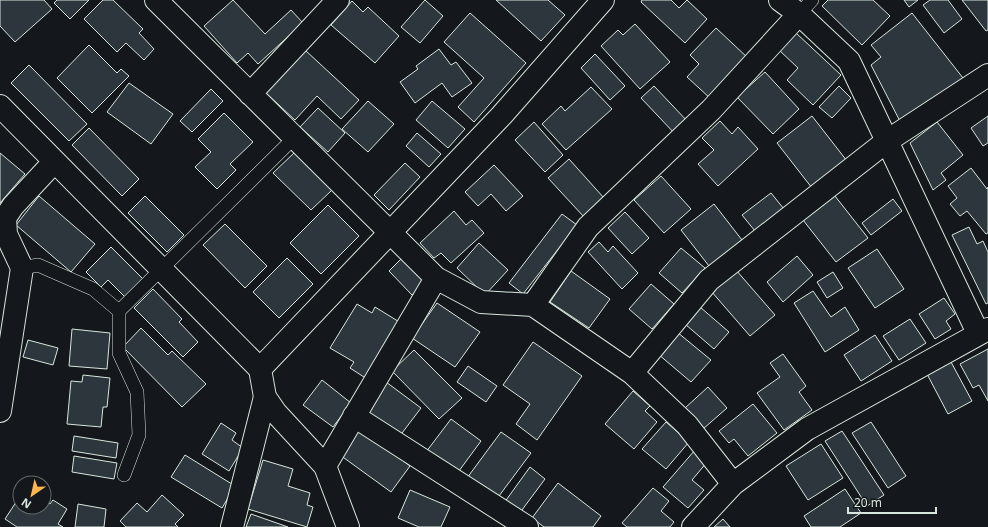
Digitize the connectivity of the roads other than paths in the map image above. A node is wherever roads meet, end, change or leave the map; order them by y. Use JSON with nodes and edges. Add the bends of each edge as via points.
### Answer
{"nodes":[{"id":1,"x":156,"y":0,"type":"edge"},
{"id":2,"x":338,"y":0,"type":"edge"},
{"id":3,"x":603,"y":0,"type":"edge"},
{"id":4,"x":780,"y":0,"type":"edge"},
{"id":5,"x":806,"y":7,"type":"edge"},
{"id":6,"x":988,"y":75,"type":"edge"},
{"id":7,"x":250,"y":94,"type":"junction"},
{"id":8,"x":0,"y":106,"type":"edge"},
{"id":9,"x":294,"y":138,"type":"junction"},
{"id":10,"x":887,"y":141,"type":"junction"},
{"id":11,"x":54,"y":162,"type":"junction"},
{"id":12,"x":391,"y":234,"type":"junction"},
{"id":13,"x":22,"y":268,"type":"junction"},
{"id":14,"x":161,"y":269,"type":"junction"},
{"id":15,"x":436,"y":278,"type":"junction"},
{"id":16,"x":533,"y":305,"type":"junction"},
{"id":17,"x":119,"y":311,"type":"junction"},
{"id":18,"x":983,"y":331,"type":"edge"},
{"id":19,"x":260,"y":369,"type":"junction"},
{"id":20,"x":632,"y":373,"type":"junction"},
{"id":21,"x":265,"y":397,"type":"junction"},
{"id":22,"x":0,"y":411,"type":"edge"},
{"id":23,"x":354,"y":416,"type":"junction"},
{"id":24,"x":325,"y":466,"type":"junction"},
{"id":25,"x":124,"y":475,"type":"dead end"},
{"id":26,"x":733,"y":484,"type":"junction"},
{"id":27,"x":232,"y":527,"type":"edge"},
{"id":28,"x":348,"y":527,"type":"edge"},
{"id":29,"x":527,"y":527,"type":"edge"},
{"id":30,"x":693,"y":527,"type":"edge"}],
"edges":[{"from":1,"to":7,"type":"street"},
{"from":2,"to":7,"type":"street"},
{"from":3,"to":12,"type":"street","via":[[502,115]]},
{"from":4,"to":5,"type":"street"},
{"from":5,"to":10,"type":"street","via":[[849,61]]},
{"from":5,"to":16,"type":"street","via":[[711,110],[588,227]]},
{"from":6,"to":10,"type":"street"},
{"from":7,"to":9,"type":"street"},
{"from":8,"to":11,"type":"street"},
{"from":9,"to":12,"type":"street"},
{"from":9,"to":14,"type":"lane"},
{"from":10,"to":18,"type":"street"},
{"from":10,"to":20,"type":"street","via":[[709,280]]},
{"from":11,"to":13,"type":"street","via":[[5,218],[6,234]]},
{"from":11,"to":14,"type":"street"},
{"from":12,"to":15,"type":"street"},
{"from":12,"to":19,"type":"street"},
{"from":13,"to":17,"type":"lane","via":[[38,265],[45,268],[93,290]]},
{"from":13,"to":22,"type":"street"},
{"from":14,"to":17,"type":"lane"},
{"from":14,"to":19,"type":"street"},
{"from":15,"to":16,"type":"street","via":[[481,302]]},
{"from":15,"to":23,"type":"street"},
{"from":16,"to":20,"type":"street"},
{"from":17,"to":25,"type":"lane","via":[[119,353],[137,392],[139,435]]},
{"from":18,"to":26,"type":"street","via":[[807,429]]},
{"from":19,"to":21,"type":"street"},
{"from":20,"to":26,"type":"street","via":[[687,425]]},
{"from":21,"to":24,"type":"street","via":[[276,413]]},
{"from":21,"to":27,"type":"street"},
{"from":23,"to":24,"type":"street"},
{"from":23,"to":29,"type":"street"},
{"from":24,"to":28,"type":"street"},
{"from":26,"to":30,"type":"street"}]}
